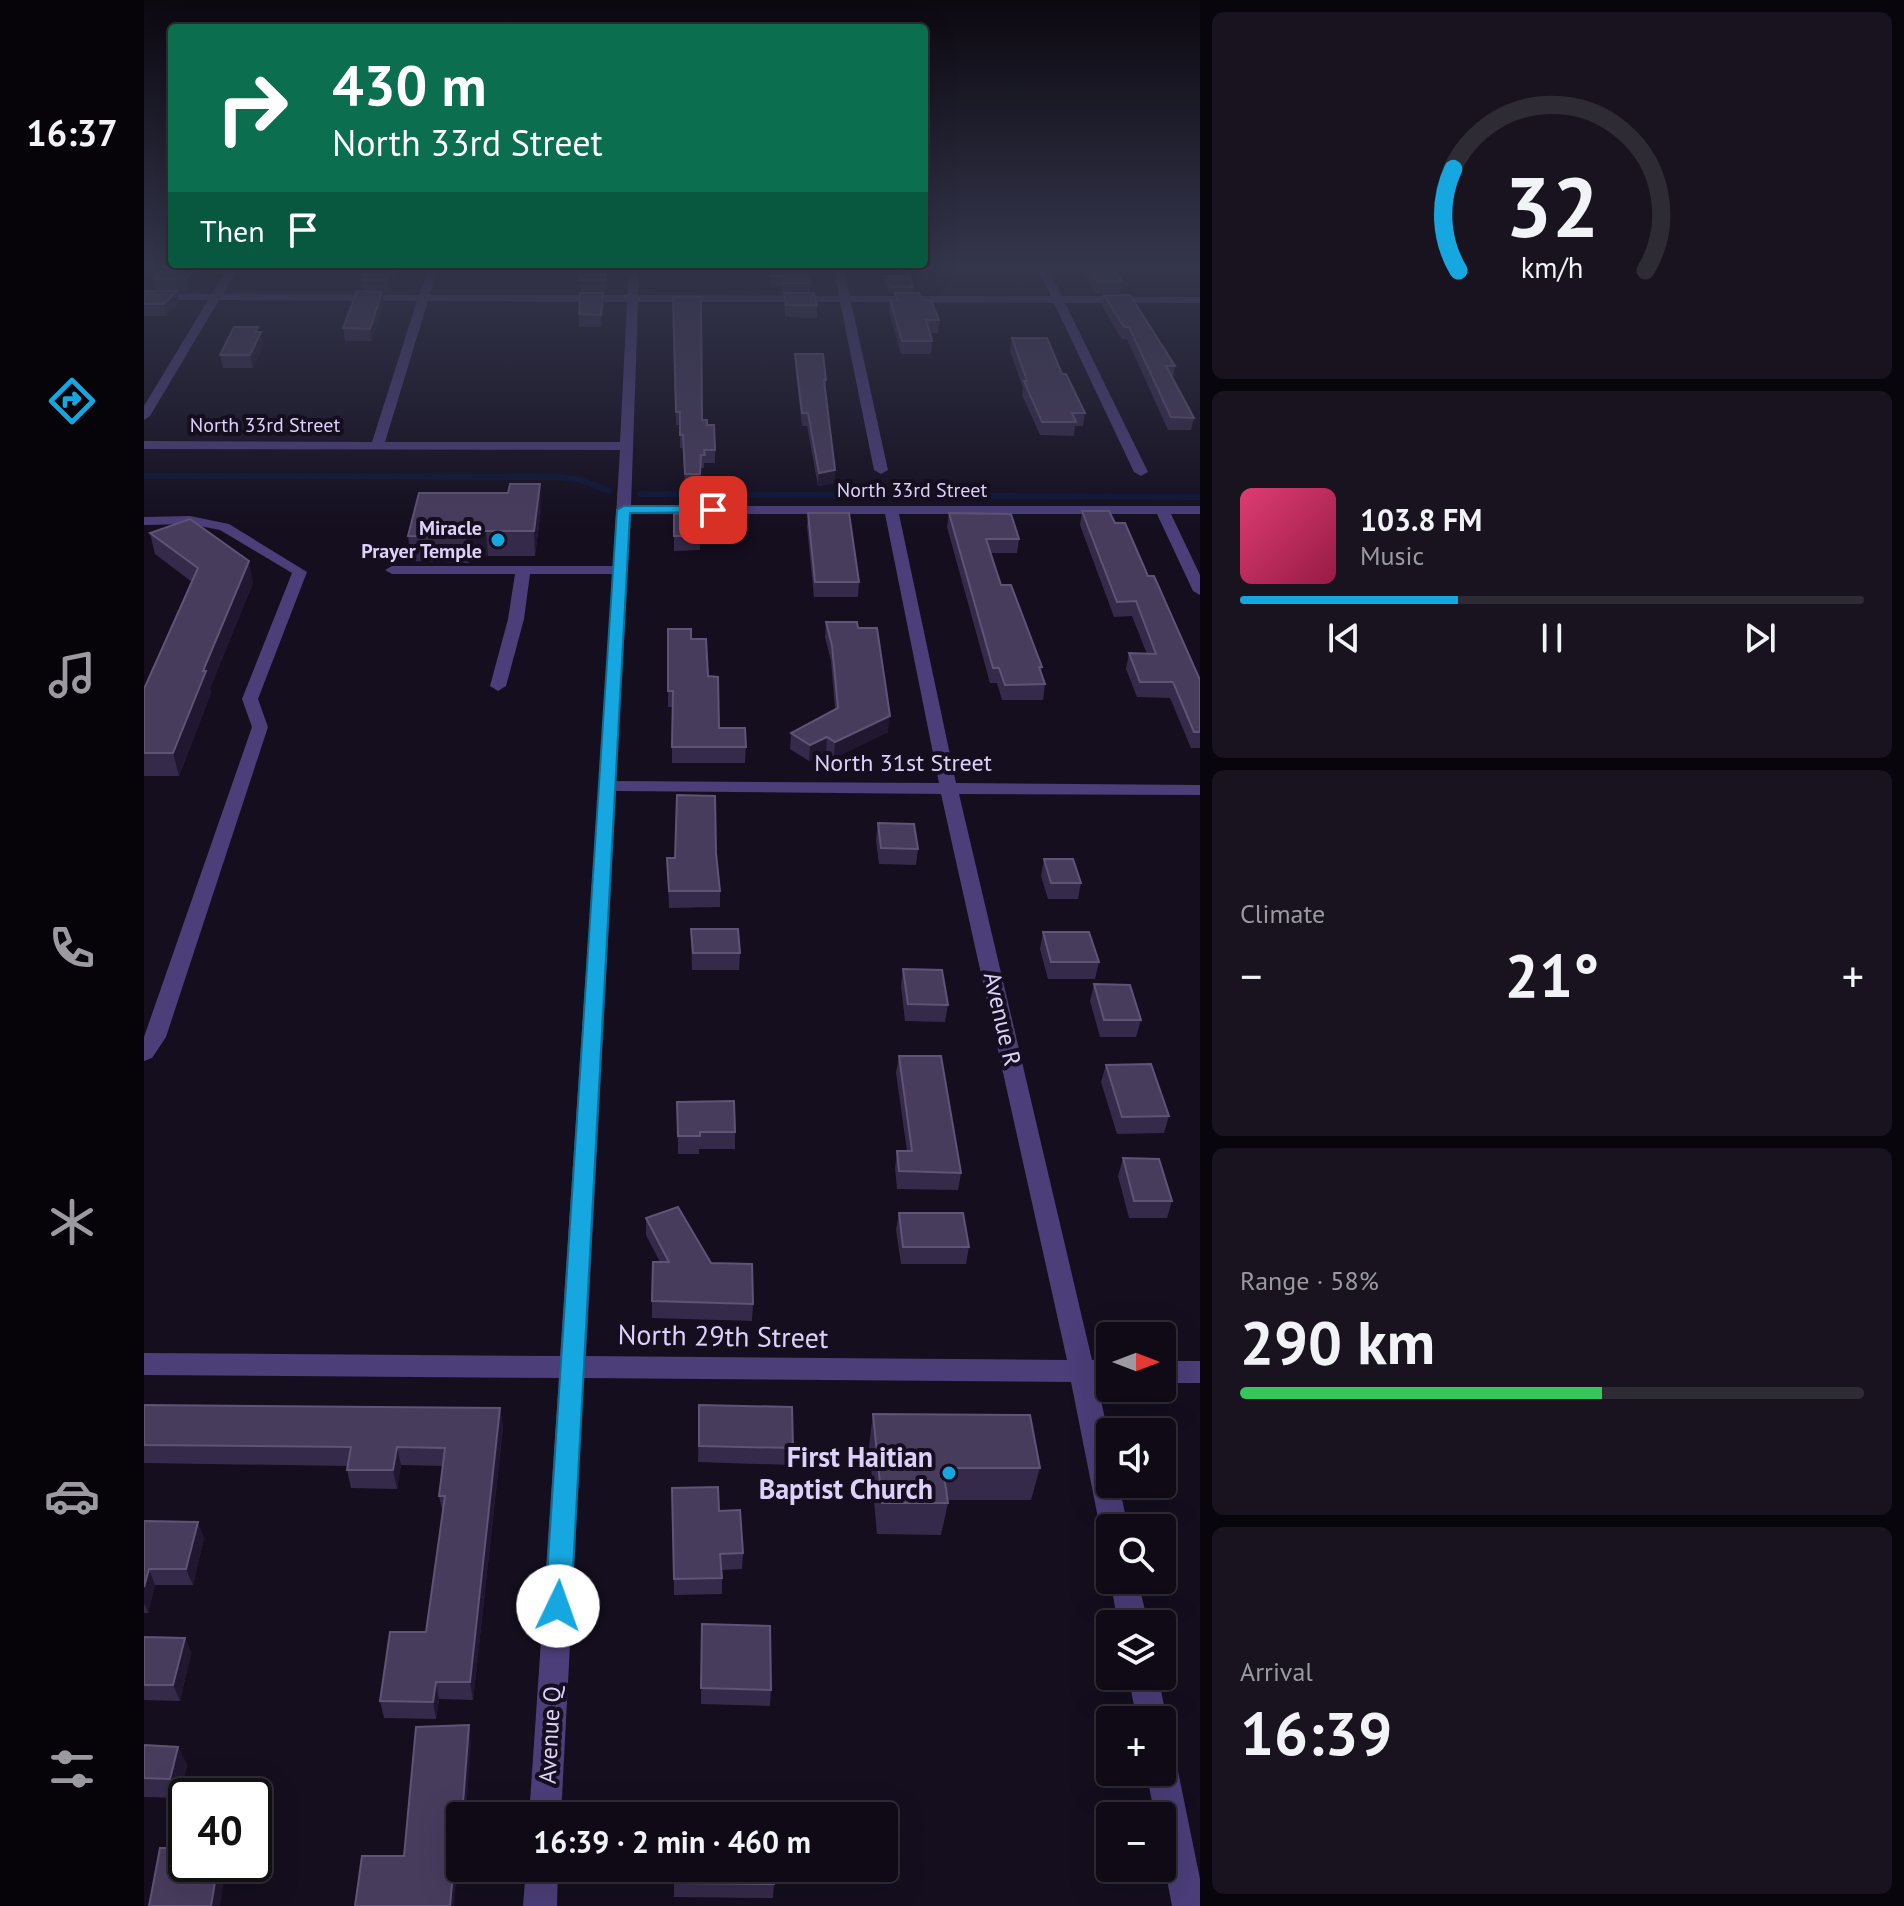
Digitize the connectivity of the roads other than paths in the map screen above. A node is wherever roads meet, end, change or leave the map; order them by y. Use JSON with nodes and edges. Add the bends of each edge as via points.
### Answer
{"nodes":[{"id":1,"x":182,"y":354,"type":"edge"},
{"id":2,"x":405,"y":354,"type":"edge"},
{"id":3,"x":629,"y":354,"type":"edge"},
{"id":4,"x":857,"y":354,"type":"edge"},
{"id":5,"x":1084,"y":354,"type":"edge"},
{"id":6,"x":144,"y":416,"type":"edge"},
{"id":7,"x":144,"y":445,"type":"edge"},
{"id":8,"x":377,"y":446,"type":"junction"},
{"id":9,"x":626,"y":446,"type":"junction"},
{"id":10,"x":881,"y":470,"type":"dead end"},
{"id":11,"x":1141,"y":472,"type":"dead end"},
{"id":12,"x":624,"y":510,"type":"junction"},
{"id":13,"x":891,"y":510,"type":"junction"},
{"id":14,"x":1162,"y":510,"type":"junction"},
{"id":15,"x":1200,"y":510,"type":"edge"},
{"id":16,"x":144,"y":521,"type":"edge"},
{"id":17,"x":392,"y":570,"type":"dead end"},
{"id":18,"x":523,"y":570,"type":"junction"},
{"id":19,"x":620,"y":570,"type":"junction"},
{"id":20,"x":1200,"y":591,"type":"edge"},
{"id":21,"x":498,"y":686,"type":"dead end"},
{"id":22,"x":605,"y":786,"type":"junction"},
{"id":23,"x":948,"y":786,"type":"junction"},
{"id":24,"x":1200,"y":790,"type":"edge"},
{"id":25,"x":144,"y":1053,"type":"edge"},
{"id":26,"x":144,"y":1364,"type":"edge"},
{"id":27,"x":573,"y":1366,"type":"junction"},
{"id":28,"x":1082,"y":1371,"type":"junction"},
{"id":29,"x":1096,"y":1371,"type":"edge"},
{"id":30,"x":1176,"y":1372,"type":"edge"},
{"id":31,"x":1200,"y":1372,"type":"edge"},
{"id":32,"x":1111,"y":1514,"type":"edge"},
{"id":33,"x":1165,"y":1786,"type":"edge"},
{"id":34,"x":546,"y":1802,"type":"edge"},
{"id":35,"x":541,"y":1882,"type":"edge"},
{"id":36,"x":540,"y":1906,"type":"edge"},
{"id":37,"x":1189,"y":1906,"type":"edge"}],
"edges":[{"from":1,"to":6,"type":"street"},
{"from":2,"to":8,"type":"street"},
{"from":3,"to":9,"type":"street","name":"Avenue Q"},
{"from":4,"to":10,"type":"street"},
{"from":5,"to":11,"type":"street"},
{"from":7,"to":8,"type":"street","name":"North 33rd Street"},
{"from":8,"to":9,"type":"street","name":"North 33rd Street"},
{"from":9,"to":12,"type":"street","name":"Avenue Q"},
{"from":12,"to":13,"type":"street","name":"North 33rd Street"},
{"from":12,"to":19,"type":"street","name":"Avenue Q"},
{"from":13,"to":14,"type":"street","name":"North 33rd Street"},
{"from":13,"to":23,"type":"street","name":"Avenue R"},
{"from":14,"to":15,"type":"street","name":"North 33rd Street"},
{"from":14,"to":20,"type":"street"},
{"from":16,"to":25,"type":"street","via":[[190,520],[224,527],[300,572],[250,699],[260,727],[155,1037]]},
{"from":17,"to":18,"type":"street"},
{"from":18,"to":19,"type":"street"},
{"from":18,"to":21,"type":"street"},
{"from":19,"to":22,"type":"street","name":"Avenue Q"},
{"from":22,"to":23,"type":"street","name":"North 31st Street"},
{"from":22,"to":27,"type":"street","name":"Avenue Q"},
{"from":23,"to":24,"type":"street","name":"North 31st Street"},
{"from":23,"to":28,"type":"street","name":"Avenue R"},
{"from":26,"to":27,"type":"street","name":"North 29th Street"},
{"from":27,"to":28,"type":"street","name":"North 29th Street"},
{"from":27,"to":34,"type":"street","name":"Avenue Q"},
{"from":28,"to":29,"type":"street","name":"North 29th Street"},
{"from":28,"to":32,"type":"street","name":"Avenue R"},
{"from":30,"to":31,"type":"street"},
{"from":33,"to":37,"type":"street"},
{"from":35,"to":36,"type":"street"}]}
